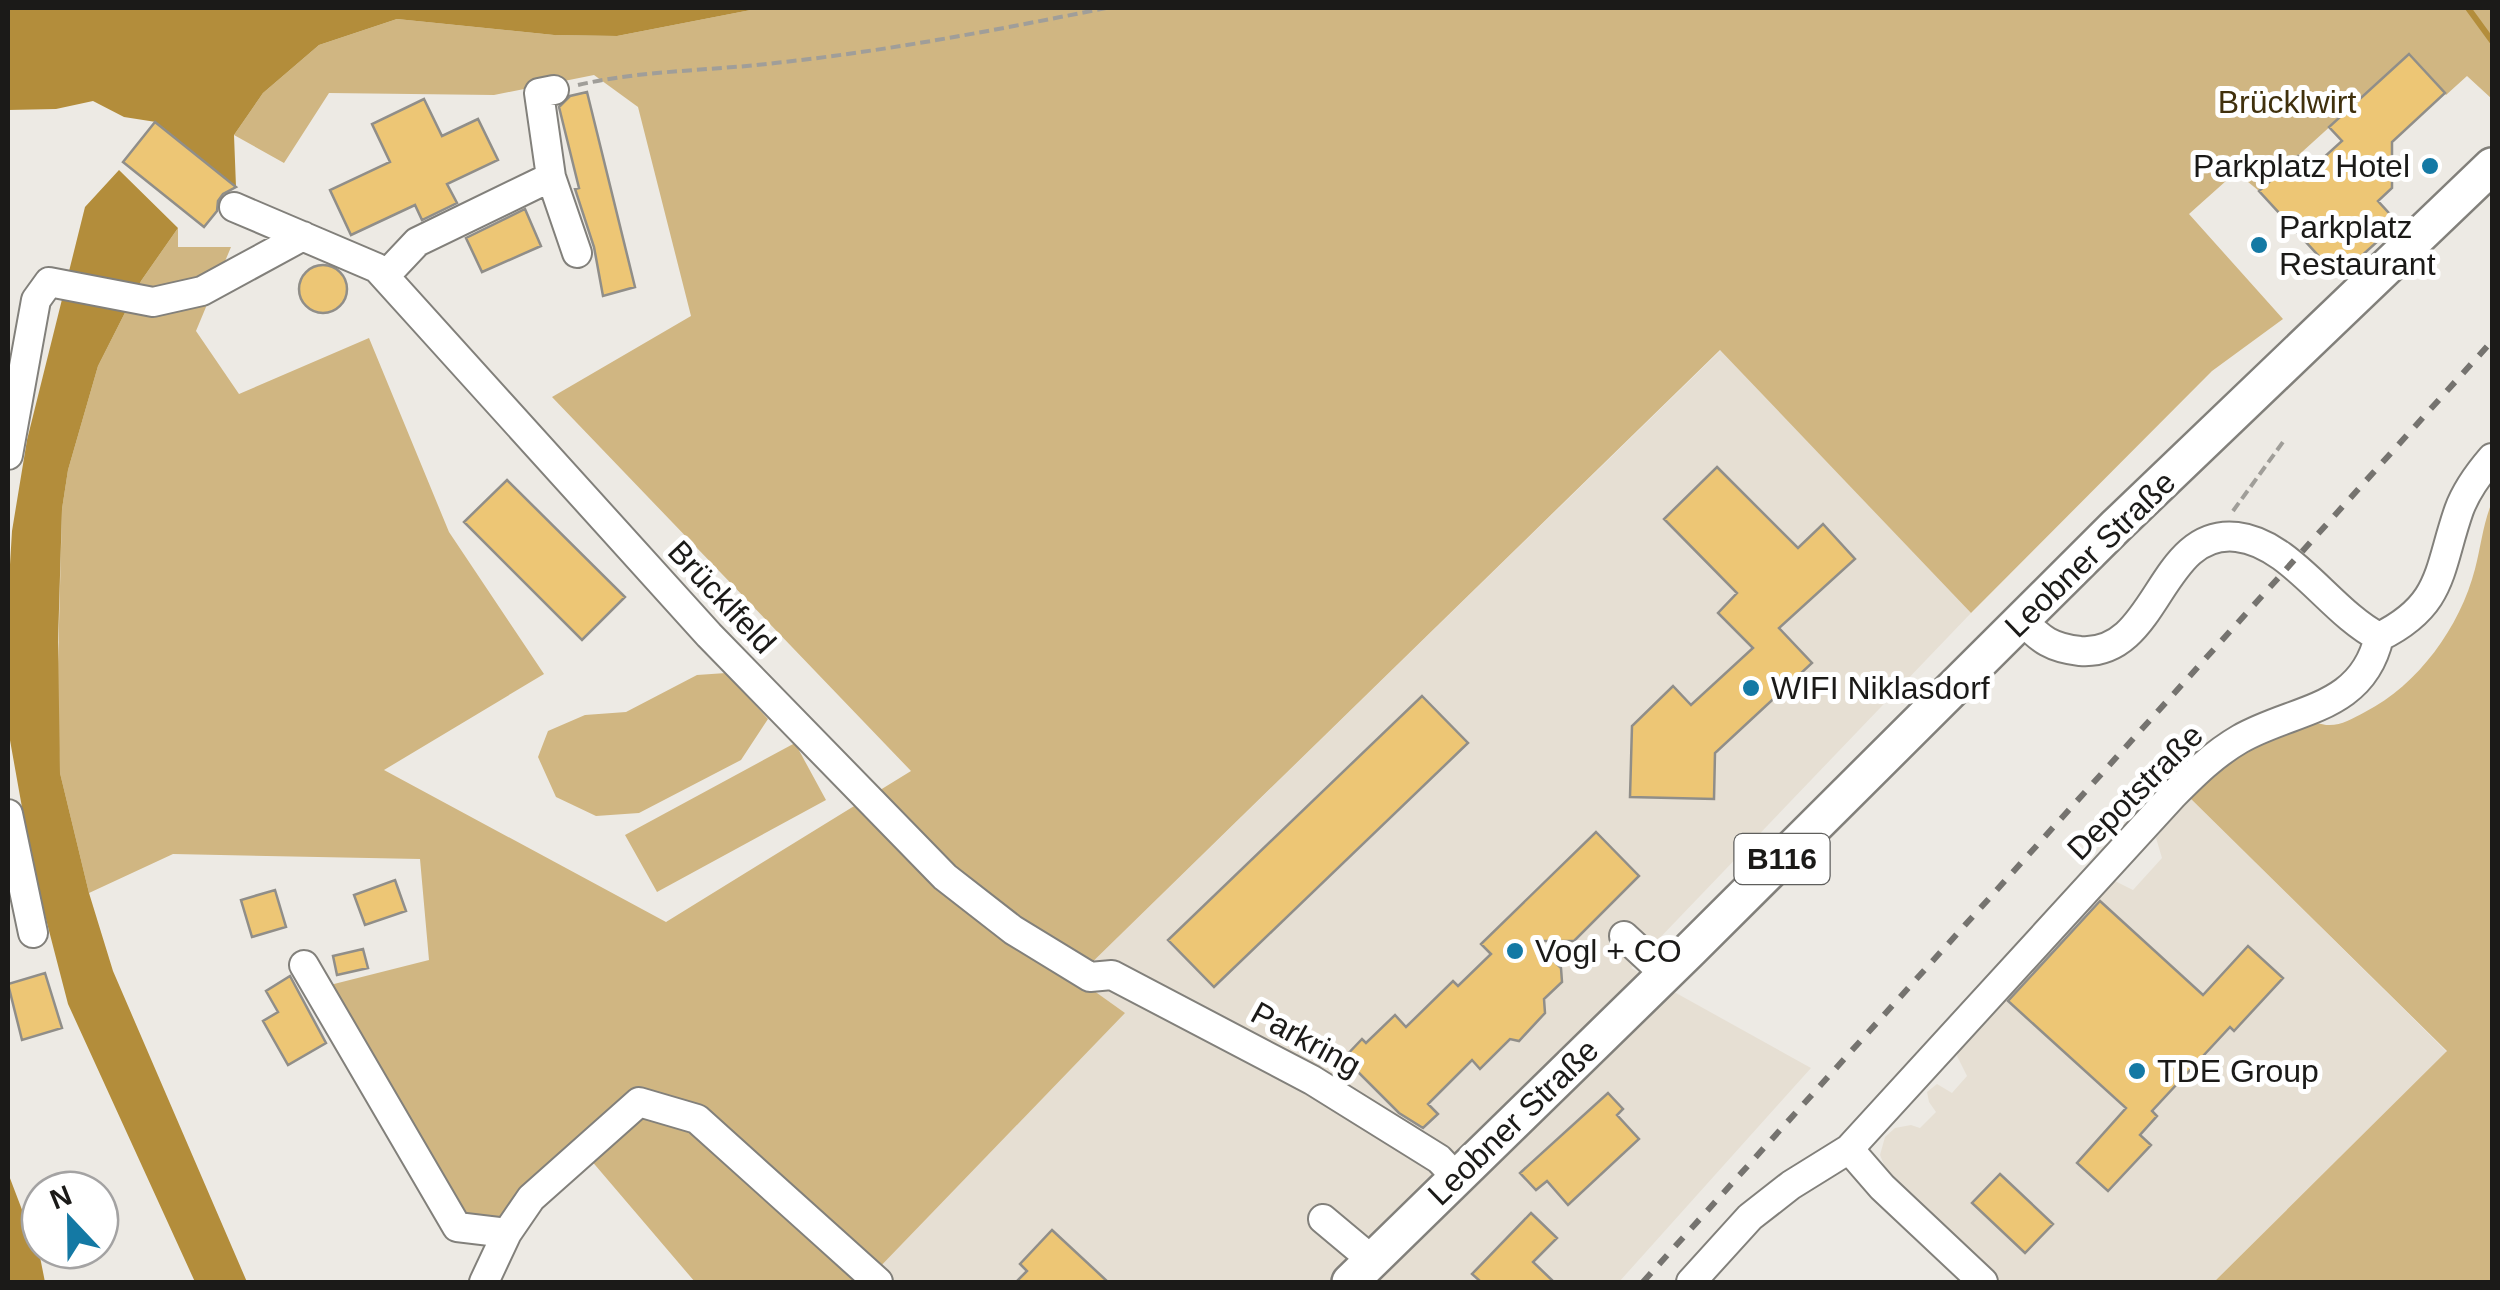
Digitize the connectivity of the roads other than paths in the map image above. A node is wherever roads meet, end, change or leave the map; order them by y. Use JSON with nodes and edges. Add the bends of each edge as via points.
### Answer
{"nodes":[{"id":1,"x":554,"y":90,"type":"road end"},
{"id":2,"x":2492,"y":166,"type":"edge"},
{"id":3,"x":551,"y":177,"type":"junction"},
{"id":4,"x":234,"y":207,"type":"dead end"},
{"id":5,"x":303,"y":236,"type":"junction"},
{"id":6,"x":577,"y":253,"type":"dead end"},
{"id":7,"x":385,"y":276,"type":"junction"},
{"id":8,"x":8,"y":456,"type":"edge"},
{"id":9,"x":2492,"y":458,"type":"edge"},
{"id":10,"x":2022,"y":620,"type":"junction"},
{"id":11,"x":2379,"y":636,"type":"junction"},
{"id":12,"x":8,"y":814,"type":"edge"},
{"id":13,"x":32,"y":933,"type":"dead end"},
{"id":14,"x":1624,"y":936,"type":"dead end"},
{"id":15,"x":304,"y":965,"type":"dead end"},
{"id":16,"x":1112,"y":974,"type":"joint"},
{"id":17,"x":1665,"y":974,"type":"junction"},
{"id":18,"x":1849,"y":1149,"type":"junction"},
{"id":19,"x":1456,"y":1178,"type":"junction"},
{"id":20,"x":1323,"y":1219,"type":"dead end"},
{"id":21,"x":507,"y":1233,"type":"junction"},
{"id":22,"x":1361,"y":1272,"type":"edge"},
{"id":23,"x":484,"y":1282,"type":"edge"},
{"id":24,"x":878,"y":1282,"type":"edge"},
{"id":25,"x":1691,"y":1282,"type":"edge"},
{"id":26,"x":1983,"y":1282,"type":"edge"}],
"edges":[{"from":1,"to":3,"type":"street","via":[[538,93]]},
{"from":2,"to":10,"type":"main road","name":"Leobner Straße","number":"B116"},
{"from":3,"to":6,"type":"street"},
{"from":3,"to":7,"type":"street","via":[[418,242]]},
{"from":4,"to":5,"type":"street","name":"Brücklfeld"},
{"from":5,"to":7,"type":"street","name":"Brücklfeld"},
{"from":5,"to":8,"type":"street","via":[[202,292],[153,302],[49,282],[36,300]]},
{"from":7,"to":16,"type":"street","name":"Brücklfeld","via":[[709,635],[945,877],[1013,930],[1090,977]]},
{"from":9,"to":11,"type":"street","name":"Depotstraße","via":[[2460,508],[2434,592],[2406,624]]},
{"from":10,"to":11,"type":"street","via":[[2042,642],[2099,652],[2121,643],[2186,556],[2213,539],[2235,536],[2284,558],[2355,625]]},
{"from":10,"to":17,"type":"main road","name":"Leobner Straße","number":"B116"},
{"from":11,"to":18,"type":"street","name":"Depotstraße","via":[[2373,661],[2337,698],[2245,736],[2184,784]]},
{"from":12,"to":13,"type":"street"},
{"from":14,"to":17,"type":"street"},
{"from":15,"to":21,"type":"street","via":[[457,1227]]},
{"from":16,"to":19,"type":"street","name":"Parkring","via":[[1312,1080],[1439,1159]]},
{"from":17,"to":19,"type":"main road","name":"Leobner Straße","number":"B116"},
{"from":18,"to":25,"type":"street","name":"Depotstraße","via":[[1750,1217]]},
{"from":18,"to":26,"type":"street"},
{"from":19,"to":22,"type":"main road","name":"Leobner Straße","number":"B116"},
{"from":20,"to":22,"type":"street"},
{"from":21,"to":23,"type":"street"},
{"from":21,"to":24,"type":"street","via":[[532,1198],[639,1102],[697,1119]]}]}
